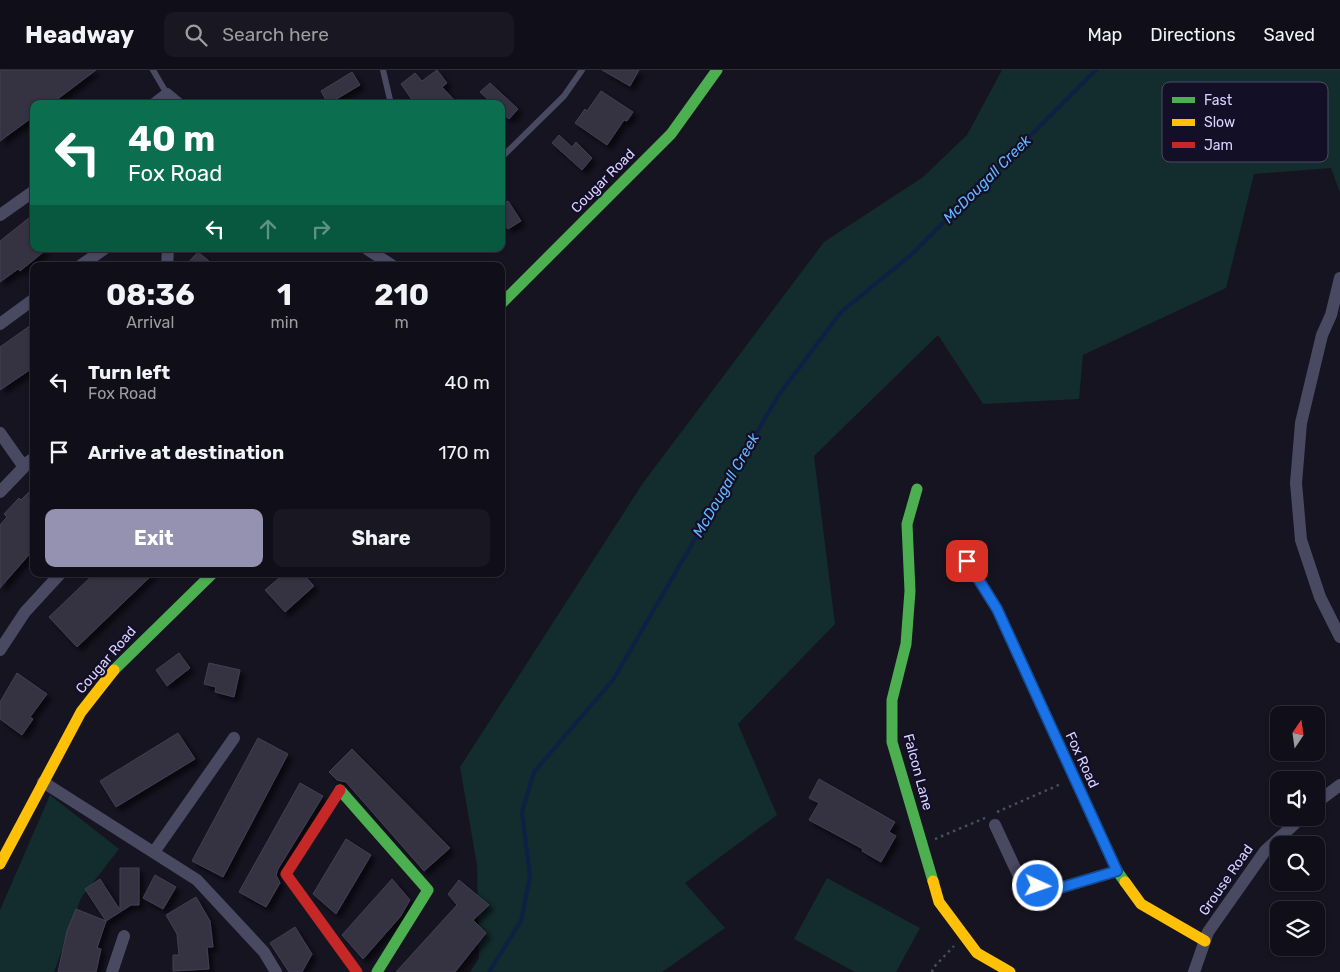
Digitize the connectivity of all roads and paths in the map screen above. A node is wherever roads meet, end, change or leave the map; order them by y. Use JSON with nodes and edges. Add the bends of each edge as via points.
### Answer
{"nodes":[{"id":1,"x":153,"y":70,"type":"edge"},
{"id":2,"x":383,"y":70,"type":"edge"},
{"id":3,"x":582,"y":70,"type":"edge"},
{"id":4,"x":717,"y":70,"type":"edge"},
{"id":5,"x":167,"y":94,"type":"junction"},
{"id":6,"x":159,"y":100,"type":"edge"},
{"id":7,"x":174,"y":100,"type":"edge"},
{"id":8,"x":390,"y":100,"type":"edge"},
{"id":9,"x":505,"y":154,"type":"edge"},
{"id":10,"x":30,"y":194,"type":"edge"},
{"id":11,"x":0,"y":215,"type":"edge"},
{"id":12,"x":100,"y":252,"type":"edge"},
{"id":13,"x":371,"y":252,"type":"edge"},
{"id":14,"x":86,"y":262,"type":"edge"},
{"id":15,"x":385,"y":262,"type":"edge"},
{"id":16,"x":1340,"y":278,"type":"edge"},
{"id":17,"x":505,"y":300,"type":"edge"},
{"id":18,"x":30,"y":302,"type":"edge"},
{"id":19,"x":0,"y":324,"type":"edge"},
{"id":20,"x":0,"y":433,"type":"edge"},
{"id":21,"x":917,"y":489,"type":"dead end"},
{"id":22,"x":0,"y":492,"type":"edge"},
{"id":23,"x":967,"y":561,"type":"dead end"},
{"id":24,"x":57,"y":577,"type":"edge"},
{"id":25,"x":209,"y":577,"type":"edge"},
{"id":26,"x":1340,"y":636,"type":"edge"},
{"id":27,"x":0,"y":650,"type":"edge"},
{"id":28,"x":234,"y":738,"type":"dead end"},
{"id":29,"x":43,"y":782,"type":"junction"},
{"id":30,"x":1340,"y":785,"type":"edge"},
{"id":31,"x":1325,"y":796,"type":"edge"},
{"id":32,"x":995,"y":825,"type":"dead end"},
{"id":33,"x":1292,"y":826,"type":"edge"},
{"id":34,"x":154,"y":852,"type":"junction"},
{"id":35,"x":0,"y":864,"type":"edge"},
{"id":36,"x":1117,"y":871,"type":"junction"},
{"id":37,"x":124,"y":936,"type":"dead end"},
{"id":38,"x":964,"y":936,"type":"junction"},
{"id":39,"x":1205,"y":940,"type":"junction"},
{"id":40,"x":112,"y":972,"type":"edge"},
{"id":41,"x":276,"y":972,"type":"edge"},
{"id":42,"x":357,"y":972,"type":"edge"},
{"id":43,"x":377,"y":972,"type":"edge"},
{"id":44,"x":932,"y":972,"type":"edge"},
{"id":45,"x":1010,"y":972,"type":"edge"},
{"id":46,"x":1194,"y":972,"type":"edge"}],
"edges":[{"from":1,"to":5,"type":"lane"},
{"from":2,"to":8,"type":"lane"},
{"from":3,"to":9,"type":"lane","via":[[564,96]]},
{"from":4,"to":17,"type":"street","name":"Cougar Road","via":[[671,134]]},
{"from":5,"to":6,"type":"street"},
{"from":5,"to":7,"type":"street"},
{"from":10,"to":11,"type":"street"},
{"from":12,"to":14,"type":"street"},
{"from":13,"to":15,"type":"street"},
{"from":16,"to":26,"type":"street","via":[[1300,423],[1296,483],[1301,540],[1320,597]]},
{"from":18,"to":19,"type":"street"},
{"from":20,"to":22,"type":"street","via":[[24,467]]},
{"from":21,"to":38,"type":"street","name":"Falcon Lane","via":[[907,524],[910,591],[906,644],[892,700],[892,742],[939,902]]},
{"from":23,"to":36,"type":"street","name":"Fox Road","via":[[997,609]]},
{"from":24,"to":27,"type":"street","via":[[25,612]]},
{"from":25,"to":29,"type":"street","name":"Cougar Road","via":[[122,660],[81,712]]},
{"from":28,"to":34,"type":"street"},
{"from":29,"to":34,"type":"street"},
{"from":29,"to":35,"type":"street","name":"Cougar Road"},
{"from":30,"to":31,"type":"street"},
{"from":32,"to":36,"type":"street","via":[[1022,883],[1053,890]]},
{"from":33,"to":39,"type":"street","name":"Grouse Road","via":[[1265,851]]},
{"from":34,"to":41,"type":"street","via":[[197,880],[264,952]]},
{"from":36,"to":39,"type":"street","name":"Fox Road","via":[[1141,904]]},
{"from":37,"to":40,"type":"street"},
{"from":38,"to":44,"type":"path"},
{"from":38,"to":45,"type":"street","name":"Falcon Lane","via":[[977,953]]},
{"from":39,"to":46,"type":"street","name":"Grouse Road"},
{"from":42,"to":43,"type":"street","via":[[286,874],[339,788],[428,890]]}]}
